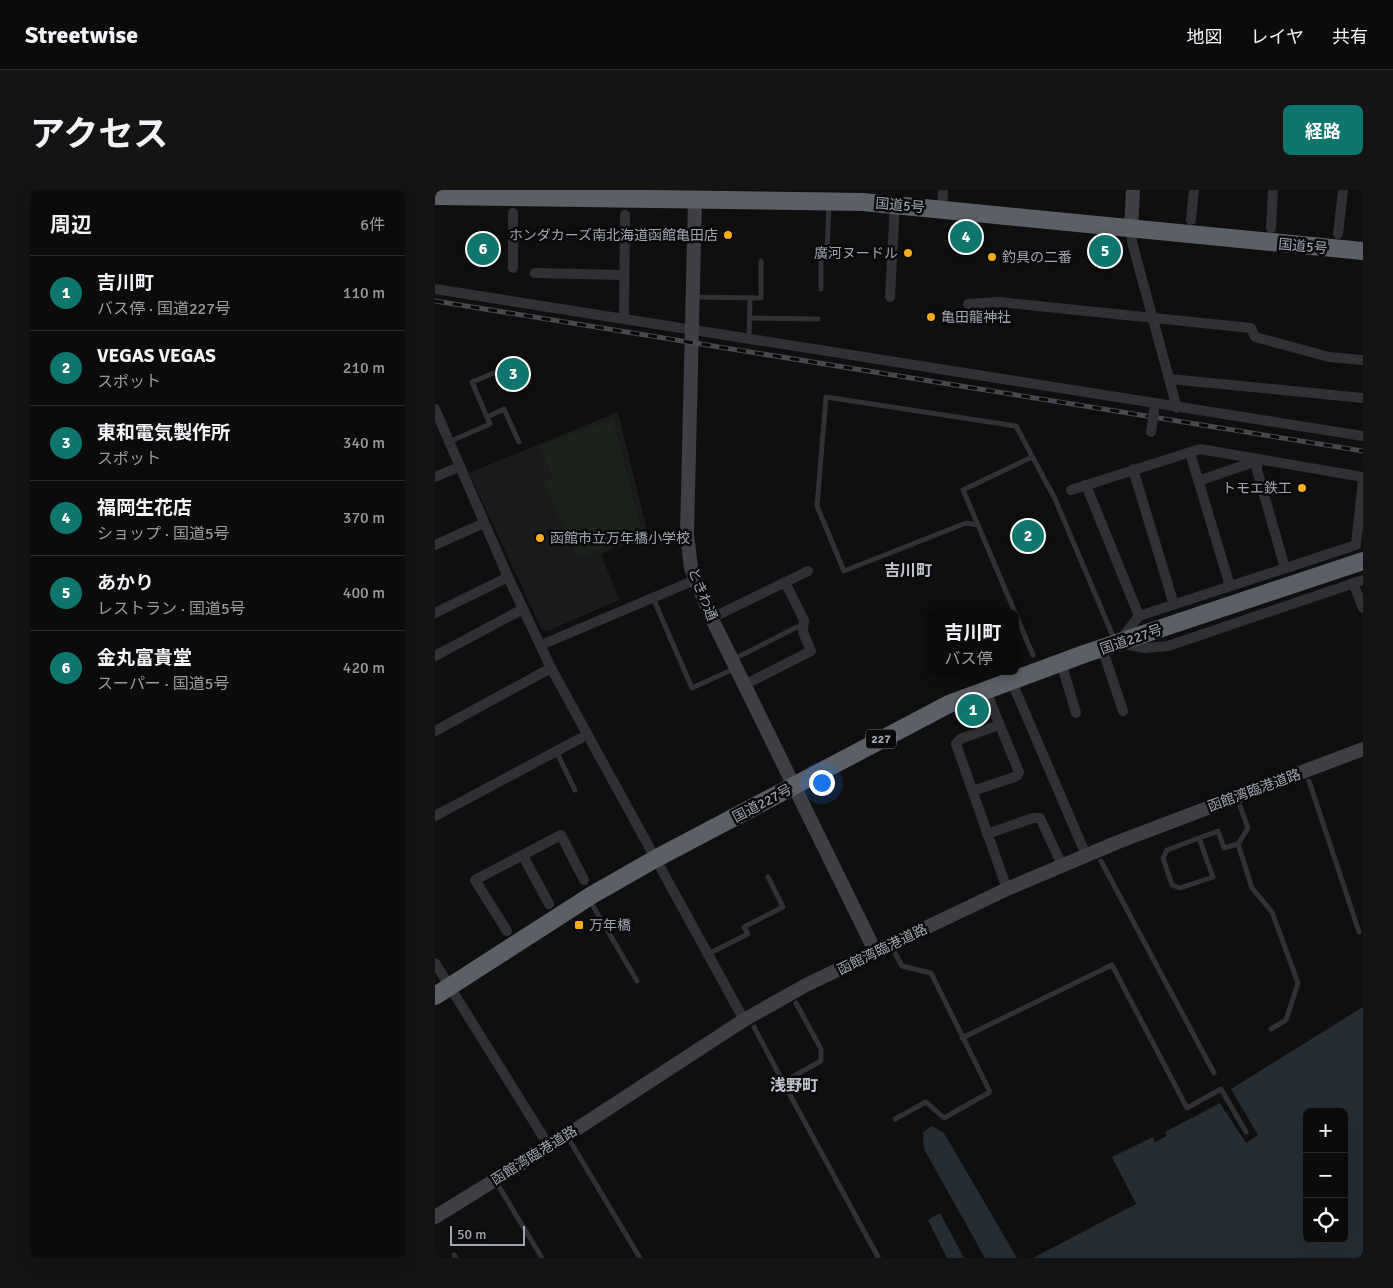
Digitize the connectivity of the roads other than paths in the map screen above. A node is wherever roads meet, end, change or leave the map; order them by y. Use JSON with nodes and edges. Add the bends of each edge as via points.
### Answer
{"nodes":[{"id":1,"x":943,"y":190,"type":"edge"},
{"id":2,"x":1133,"y":190,"type":"edge"},
{"id":3,"x":1194,"y":190,"type":"edge"},
{"id":4,"x":1273,"y":190,"type":"edge"},
{"id":5,"x":1343,"y":190,"type":"edge"},
{"id":6,"x":716,"y":195,"type":"edge"},
{"id":7,"x":435,"y":196,"type":"edge"},
{"id":8,"x":695,"y":200,"type":"junction"},
{"id":9,"x":829,"y":202,"type":"junction"},
{"id":10,"x":895,"y":204,"type":"junction"},
{"id":11,"x":942,"y":209,"type":"junction"},
{"id":12,"x":513,"y":213,"type":"dead end"},
{"id":13,"x":625,"y":215,"type":"dead end"},
{"id":14,"x":1191,"y":220,"type":"dead end"},
{"id":15,"x":1271,"y":228,"type":"dead end"},
{"id":16,"x":1131,"y":229,"type":"junction"},
{"id":17,"x":1338,"y":234,"type":"dead end"},
{"id":18,"x":1363,"y":251,"type":"edge"},
{"id":19,"x":761,"y":261,"type":"dead end"},
{"id":20,"x":513,"y":268,"type":"dead end"},
{"id":21,"x":535,"y":273,"type":"dead end"},
{"id":22,"x":625,"y":275,"type":"junction"},
{"id":23,"x":821,"y":289,"type":"dead end"},
{"id":24,"x":435,"y":290,"type":"edge"},
{"id":25,"x":693,"y":297,"type":"junction"},
{"id":26,"x":891,"y":297,"type":"dead end"},
{"id":27,"x":750,"y":298,"type":"junction"},
{"id":28,"x":968,"y":304,"type":"dead end"},
{"id":29,"x":750,"y":318,"type":"junction"},
{"id":30,"x":624,"y":319,"type":"junction"},
{"id":31,"x":1152,"y":319,"type":"junction"},
{"id":32,"x":818,"y":320,"type":"dead end"},
{"id":33,"x":693,"y":330,"type":"junction"},
{"id":34,"x":749,"y":340,"type":"junction"},
{"id":35,"x":1363,"y":360,"type":"edge"},
{"id":36,"x":494,"y":373,"type":"dead end"},
{"id":37,"x":1170,"y":379,"type":"junction"},
{"id":38,"x":1363,"y":398,"type":"edge"},
{"id":39,"x":1177,"y":408,"type":"junction"},
{"id":40,"x":435,"y":409,"type":"edge"},
{"id":41,"x":1154,"y":411,"type":"dead end"},
{"id":42,"x":487,"y":417,"type":"junction"},
{"id":43,"x":1151,"y":432,"type":"dead end"},
{"id":44,"x":1363,"y":436,"type":"edge"},
{"id":45,"x":449,"y":442,"type":"junction"},
{"id":46,"x":519,"y":442,"type":"dead end"},
{"id":47,"x":1190,"y":453,"type":"junction"},
{"id":48,"x":1032,"y":457,"type":"junction"},
{"id":49,"x":1257,"y":461,"type":"junction"},
{"id":50,"x":459,"y":467,"type":"junction"},
{"id":51,"x":1133,"y":469,"type":"junction"},
{"id":52,"x":435,"y":477,"type":"edge"},
{"id":53,"x":1363,"y":478,"type":"edge"},
{"id":54,"x":1199,"y":481,"type":"junction"},
{"id":55,"x":1087,"y":484,"type":"junction"},
{"id":56,"x":1071,"y":490,"type":"dead end"},
{"id":57,"x":484,"y":522,"type":"junction"},
{"id":58,"x":978,"y":525,"type":"junction"},
{"id":59,"x":1359,"y":543,"type":"edge"},
{"id":60,"x":435,"y":545,"type":"edge"},
{"id":61,"x":1363,"y":561,"type":"edge"},
{"id":62,"x":1285,"y":568,"type":"junction"},
{"id":63,"x":808,"y":571,"type":"dead end"},
{"id":64,"x":508,"y":577,"type":"junction"},
{"id":65,"x":695,"y":580,"type":"junction"},
{"id":66,"x":785,"y":582,"type":"junction"},
{"id":67,"x":1358,"y":582,"type":"edge"},
{"id":68,"x":1230,"y":586,"type":"junction"},
{"id":69,"x":652,"y":597,"type":"junction"},
{"id":70,"x":1174,"y":605,"type":"junction"},
{"id":71,"x":1363,"y":608,"type":"edge"},
{"id":72,"x":523,"y":609,"type":"junction"},
{"id":73,"x":1014,"y":610,"type":"edge"},
{"id":74,"x":435,"y":613,"type":"edge"},
{"id":75,"x":720,"y":614,"type":"dead end"},
{"id":76,"x":1139,"y":616,"type":"junction"},
{"id":77,"x":1019,"y":622,"type":"edge"},
{"id":78,"x":803,"y":627,"type":"junction"},
{"id":79,"x":541,"y":645,"type":"junction"},
{"id":80,"x":1112,"y":645,"type":"junction"},
{"id":81,"x":1033,"y":655,"type":"dead end"},
{"id":82,"x":435,"y":656,"type":"edge"},
{"id":83,"x":738,"y":662,"type":"junction"},
{"id":84,"x":1061,"y":662,"type":"junction"},
{"id":85,"x":551,"y":668,"type":"junction"},
{"id":86,"x":1011,"y":680,"type":"junction"},
{"id":87,"x":752,"y":681,"type":"dead end"},
{"id":88,"x":985,"y":689,"type":"junction"},
{"id":89,"x":1123,"y":711,"type":"dead end"},
{"id":90,"x":1076,"y":713,"type":"dead end"},
{"id":91,"x":999,"y":724,"type":"junction"},
{"id":92,"x":435,"y":731,"type":"edge"},
{"id":93,"x":581,"y":738,"type":"dead end"},
{"id":94,"x":1363,"y":749,"type":"edge"},
{"id":95,"x":556,"y":752,"type":"junction"},
{"id":96,"x":1309,"y":780,"type":"dead end"},
{"id":97,"x":794,"y":786,"type":"junction"},
{"id":98,"x":575,"y":790,"type":"dead end"},
{"id":99,"x":973,"y":791,"type":"junction"},
{"id":100,"x":1240,"y":806,"type":"dead end"},
{"id":101,"x":435,"y":816,"type":"edge"},
{"id":102,"x":987,"y":834,"type":"junction"},
{"id":103,"x":1199,"y":838,"type":"junction"},
{"id":104,"x":1238,"y":844,"type":"junction"},
{"id":105,"x":1086,"y":855,"type":"junction"},
{"id":106,"x":523,"y":856,"type":"junction"},
{"id":107,"x":655,"y":859,"type":"junction"},
{"id":108,"x":1101,"y":861,"type":"dead end"},
{"id":109,"x":1062,"y":865,"type":"junction"},
{"id":110,"x":768,"y":877,"type":"dead end"},
{"id":111,"x":584,"y":880,"type":"dead end"},
{"id":112,"x":1007,"y":889,"type":"junction"},
{"id":113,"x":588,"y":898,"type":"junction"},
{"id":114,"x":549,"y":904,"type":"dead end"},
{"id":115,"x":507,"y":931,"type":"dead end"},
{"id":116,"x":1359,"y":932,"type":"dead end"},
{"id":117,"x":875,"y":951,"type":"junction"},
{"id":118,"x":895,"y":953,"type":"dead end"},
{"id":119,"x":708,"y":955,"type":"junction"},
{"id":120,"x":435,"y":964,"type":"edge"},
{"id":121,"x":637,"y":980,"type":"dead end"},
{"id":122,"x":451,"y":986,"type":"junction"},
{"id":123,"x":435,"y":996,"type":"edge"},
{"id":124,"x":796,"y":1003,"type":"dead end"},
{"id":125,"x":749,"y":1024,"type":"junction"},
{"id":126,"x":1271,"y":1029,"type":"dead end"},
{"id":127,"x":962,"y":1038,"type":"junction"},
{"id":128,"x":1214,"y":1073,"type":"dead end"},
{"id":129,"x":783,"y":1082,"type":"junction"},
{"id":130,"x":895,"y":1119,"type":"dead end"},
{"id":131,"x":1246,"y":1132,"type":"dead end"},
{"id":132,"x":566,"y":1136,"type":"junction"},
{"id":133,"x":549,"y":1146,"type":"junction"},
{"id":134,"x":495,"y":1179,"type":"junction"},
{"id":135,"x":435,"y":1216,"type":"edge"},
{"id":136,"x":878,"y":1257,"type":"dead end"},
{"id":137,"x":542,"y":1258,"type":"edge"},
{"id":138,"x":639,"y":1258,"type":"edge"}],
"edges":[{"from":1,"to":11,"type":"street"},
{"from":2,"to":16,"type":"street"},
{"from":3,"to":14,"type":"street"},
{"from":4,"to":15,"type":"street"},
{"from":5,"to":17,"type":"street"},
{"from":6,"to":8,"type":"highway","name":"国道5号"},
{"from":6,"to":9,"type":"highway","name":"国道5号"},
{"from":7,"to":8,"type":"highway","name":"国道5号"},
{"from":8,"to":25,"type":"street","name":"ときわ通"},
{"from":9,"to":10,"type":"highway","name":"国道5号"},
{"from":9,"to":23,"type":"lane","via":[[827,252],[821,253]]},
{"from":10,"to":11,"type":"highway","name":"国道5号"},
{"from":10,"to":26,"type":"street"},
{"from":11,"to":16,"type":"highway","name":"国道5号"},
{"from":12,"to":20,"type":"street"},
{"from":13,"to":22,"type":"street"},
{"from":16,"to":18,"type":"highway","name":"国道5号"},
{"from":16,"to":31,"type":"street"},
{"from":19,"to":27,"type":"lane","via":[[761,298]]},
{"from":21,"to":22,"type":"street"},
{"from":22,"to":30,"type":"street"},
{"from":24,"to":30,"type":"street"},
{"from":25,"to":27,"type":"lane"},
{"from":25,"to":33,"type":"street","name":"ときわ通"},
{"from":27,"to":29,"type":"lane"},
{"from":28,"to":31,"type":"street","via":[[999,302]]},
{"from":29,"to":32,"type":"lane"},
{"from":29,"to":34,"type":"lane"},
{"from":30,"to":33,"type":"street"},
{"from":31,"to":35,"type":"street","via":[[1251,328],[1255,337],[1329,356]]},
{"from":31,"to":37,"type":"street"},
{"from":33,"to":34,"type":"street"},
{"from":33,"to":65,"type":"street","name":"ときわ通","via":[[687,534],[688,556]]},
{"from":34,"to":39,"type":"street"},
{"from":36,"to":42,"type":"lane","via":[[472,382]]},
{"from":37,"to":38,"type":"street"},
{"from":37,"to":39,"type":"street"},
{"from":39,"to":44,"type":"street"},
{"from":40,"to":45,"type":"street"},
{"from":41,"to":43,"type":"street","bridge":true},
{"from":42,"to":45,"type":"lane","via":[[490,424]]},
{"from":42,"to":46,"type":"lane","via":[[504,409]]},
{"from":45,"to":50,"type":"street"},
{"from":47,"to":49,"type":"street","via":[[1200,449]]},
{"from":47,"to":51,"type":"street"},
{"from":47,"to":54,"type":"street"},
{"from":48,"to":58,"type":"lane","via":[[963,490]]},
{"from":48,"to":58,"type":"lane","via":[[1015,426],[826,397],[817,506],[843,571],[966,523]]},
{"from":48,"to":80,"type":"lane","via":[[1055,499]]},
{"from":49,"to":53,"type":"street"},
{"from":49,"to":54,"type":"street"},
{"from":49,"to":62,"type":"street"},
{"from":50,"to":52,"type":"street"},
{"from":50,"to":57,"type":"street"},
{"from":51,"to":55,"type":"street"},
{"from":51,"to":70,"type":"street"},
{"from":53,"to":59,"type":"street"},
{"from":54,"to":68,"type":"street"},
{"from":55,"to":56,"type":"street"},
{"from":55,"to":76,"type":"street"},
{"from":57,"to":60,"type":"street"},
{"from":57,"to":64,"type":"street"},
{"from":58,"to":73,"type":"lane"},
{"from":59,"to":62,"type":"street"},
{"from":61,"to":80,"type":"highway","name":"国道227号","number":"227"},
{"from":62,"to":68,"type":"street"},
{"from":63,"to":66,"type":"street"},
{"from":64,"to":72,"type":"street"},
{"from":64,"to":74,"type":"street"},
{"from":65,"to":69,"type":"street"},
{"from":65,"to":83,"type":"street","name":"ときわ通"},
{"from":66,"to":75,"type":"street"},
{"from":66,"to":78,"type":"street","via":[[804,620]]},
{"from":67,"to":71,"type":"street"},
{"from":67,"to":80,"type":"street","via":[[1168,646]]},
{"from":68,"to":70,"type":"street"},
{"from":69,"to":79,"type":"street"},
{"from":69,"to":83,"type":"lane","via":[[693,688]]},
{"from":70,"to":76,"type":"street"},
{"from":72,"to":79,"type":"street"},
{"from":72,"to":82,"type":"street"},
{"from":76,"to":80,"type":"street"},
{"from":77,"to":81,"type":"lane"},
{"from":78,"to":83,"type":"lane","via":[[797,627]]},
{"from":78,"to":87,"type":"street","via":[[811,651]]},
{"from":79,"to":85,"type":"street"},
{"from":80,"to":84,"type":"highway","name":"国道227号","number":"227"},
{"from":80,"to":89,"type":"street"},
{"from":83,"to":97,"type":"street","name":"ときわ通"},
{"from":84,"to":86,"type":"highway","name":"国道227号","number":"227"},
{"from":84,"to":90,"type":"street"},
{"from":85,"to":92,"type":"street"},
{"from":85,"to":107,"type":"street"},
{"from":86,"to":88,"type":"highway","name":"国道227号","number":"227"},
{"from":86,"to":105,"type":"street"},
{"from":88,"to":91,"type":"street"},
{"from":88,"to":97,"type":"highway","name":"国道227号","number":"227","via":[[949,704]]},
{"from":91,"to":99,"type":"street","via":[[956,742]]},
{"from":91,"to":99,"type":"street","via":[[1019,769],[1018,774]]},
{"from":93,"to":95,"type":"street"},
{"from":94,"to":105,"type":"street","name":"函館湾臨港道路"},
{"from":95,"to":98,"type":"lane"},
{"from":95,"to":101,"type":"street"},
{"from":96,"to":116,"type":"lane"},
{"from":97,"to":107,"type":"highway","name":"国道227号","number":"227"},
{"from":97,"to":117,"type":"street","name":"ときわ通"},
{"from":99,"to":102,"type":"street"},
{"from":100,"to":104,"type":"lane","via":[[1248,828]]},
{"from":102,"to":109,"type":"street","via":[[1040,818]]},
{"from":102,"to":112,"type":"street"},
{"from":103,"to":103,"type":"lane","via":[[1167,850],[1163,858],[1172,885],[1180,888],[1213,877]]},
{"from":103,"to":104,"type":"lane","via":[[1218,831],[1225,848]]},
{"from":104,"to":126,"type":"lane","via":[[1252,888],[1272,912],[1298,983],[1286,1020]]},
{"from":105,"to":109,"type":"street","name":"函館湾臨港道路"},
{"from":106,"to":111,"type":"street","via":[[561,835]]},
{"from":106,"to":114,"type":"street"},
{"from":106,"to":115,"type":"street","via":[[511,863],[505,862],[475,880]]},
{"from":107,"to":113,"type":"highway","name":"国道227号","number":"227"},
{"from":107,"to":119,"type":"street"},
{"from":108,"to":128,"type":"lane"},
{"from":109,"to":112,"type":"street","name":"函館湾臨港道路"},
{"from":110,"to":119,"type":"lane","via":[[783,907],[744,927],[748,934]]},
{"from":112,"to":117,"type":"street","name":"函館湾臨港道路"},
{"from":113,"to":121,"type":"lane"},
{"from":113,"to":122,"type":"highway","name":"国道227号","number":"227"},
{"from":117,"to":125,"type":"street","name":"函館湾臨港道路","via":[[806,985]]},
{"from":118,"to":127,"type":"lane","via":[[902,966],[931,973]]},
{"from":119,"to":125,"type":"street"},
{"from":120,"to":122,"type":"street"},
{"from":122,"to":123,"type":"highway","name":"国道227号","number":"227"},
{"from":122,"to":133,"type":"street"},
{"from":124,"to":129,"type":"lane","via":[[821,1049],[821,1061]]},
{"from":125,"to":129,"type":"lane"},
{"from":125,"to":132,"type":"street","name":"函館湾臨港道路"},
{"from":127,"to":130,"type":"lane","via":[[989,1092],[944,1118],[926,1102]]},
{"from":127,"to":131,"type":"lane","via":[[1112,965],[1187,1108],[1221,1090]]},
{"from":129,"to":136,"type":"lane"},
{"from":132,"to":133,"type":"street","name":"函館湾臨港道路"},
{"from":132,"to":138,"type":"lane"},
{"from":133,"to":134,"type":"street","name":"函館湾臨港道路"},
{"from":134,"to":135,"type":"street","name":"函館湾臨港道路"},
{"from":134,"to":137,"type":"lane"}]}
